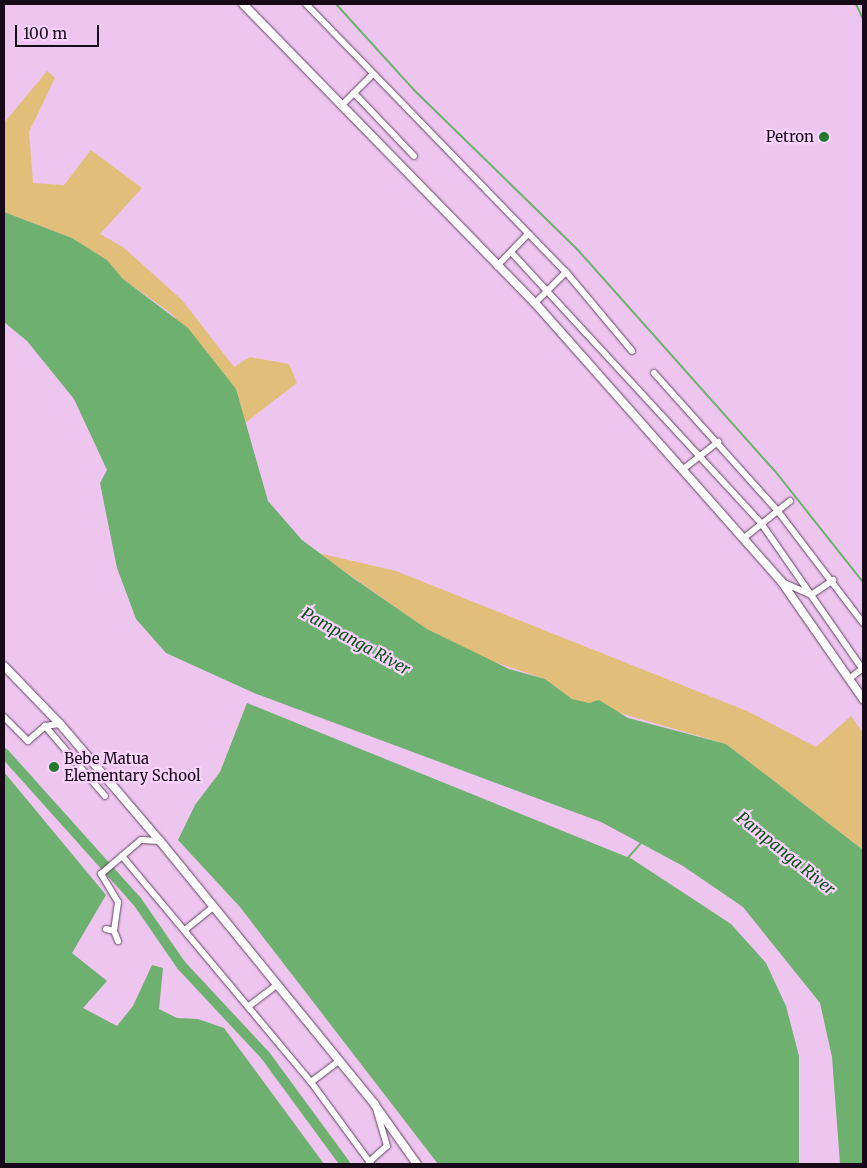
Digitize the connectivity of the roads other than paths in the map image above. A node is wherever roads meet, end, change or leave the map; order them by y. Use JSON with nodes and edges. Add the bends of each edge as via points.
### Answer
{"nodes":[{"id":1,"x":243,"y":4,"type":"edge"},
{"id":2,"x":306,"y":4,"type":"edge"},
{"id":3,"x":372,"y":75,"type":"junction"},
{"id":4,"x":354,"y":93,"type":"junction"},
{"id":5,"x":341,"y":106,"type":"junction"},
{"id":6,"x":414,"y":156,"type":"dead end"},
{"id":7,"x":528,"y":234,"type":"junction"},
{"id":8,"x":510,"y":252,"type":"junction"},
{"id":9,"x":497,"y":266,"type":"junction"},
{"id":10,"x":566,"y":272,"type":"junction"},
{"id":11,"x":548,"y":290,"type":"junction"},
{"id":12,"x":534,"y":303,"type":"junction"},
{"id":13,"x":632,"y":351,"type":"dead end"},
{"id":14,"x":654,"y":373,"type":"dead end"},
{"id":15,"x":718,"y":442,"type":"junction"},
{"id":16,"x":698,"y":458,"type":"junction"},
{"id":17,"x":682,"y":470,"type":"junction"},
{"id":18,"x":790,"y":501,"type":"dead end"},
{"id":19,"x":777,"y":510,"type":"junction"},
{"id":20,"x":761,"y":524,"type":"junction"},
{"id":21,"x":744,"y":538,"type":"junction"},
{"id":22,"x":833,"y":580,"type":"junction"},
{"id":23,"x":781,"y":582,"type":"junction"},
{"id":24,"x":811,"y":595,"type":"junction"},
{"id":25,"x":863,"y":624,"type":"edge"},
{"id":26,"x":4,"y":666,"type":"edge"},
{"id":27,"x":863,"y":669,"type":"edge"},
{"id":28,"x":849,"y":679,"type":"junction"},
{"id":29,"x":863,"y":699,"type":"edge"},
{"id":30,"x":4,"y":717,"type":"edge"},
{"id":31,"x":60,"y":724,"type":"junction"},
{"id":32,"x":45,"y":726,"type":"junction"},
{"id":33,"x":105,"y":796,"type":"dead end"},
{"id":34,"x":160,"y":841,"type":"junction"},
{"id":35,"x":122,"y":856,"type":"junction"},
{"id":36,"x":214,"y":906,"type":"junction"},
{"id":37,"x":106,"y":929,"type":"dead end"},
{"id":38,"x":186,"y":929,"type":"junction"},
{"id":39,"x":114,"y":931,"type":"junction"},
{"id":40,"x":118,"y":941,"type":"dead end"},
{"id":41,"x":277,"y":985,"type":"junction"},
{"id":42,"x":249,"y":1006,"type":"junction"},
{"id":43,"x":339,"y":1061,"type":"junction"},
{"id":44,"x":311,"y":1082,"type":"junction"},
{"id":45,"x":375,"y":1105,"type":"junction"},
{"id":46,"x":370,"y":1163,"type":"edge"},
{"id":47,"x":416,"y":1164,"type":"edge"}],
"edges":[{"from":1,"to":5,"type":"street"},
{"from":2,"to":3,"type":"street"},
{"from":3,"to":4,"type":"street"},
{"from":3,"to":7,"type":"street"},
{"from":4,"to":5,"type":"street"},
{"from":4,"to":6,"type":"street"},
{"from":5,"to":9,"type":"street"},
{"from":7,"to":8,"type":"street"},
{"from":7,"to":10,"type":"street"},
{"from":8,"to":9,"type":"street"},
{"from":8,"to":11,"type":"street"},
{"from":9,"to":12,"type":"street"},
{"from":10,"to":11,"type":"street"},
{"from":10,"to":13,"type":"street"},
{"from":11,"to":12,"type":"street"},
{"from":11,"to":16,"type":"street"},
{"from":12,"to":17,"type":"street"},
{"from":14,"to":15,"type":"street"},
{"from":15,"to":16,"type":"street"},
{"from":15,"to":19,"type":"street"},
{"from":16,"to":17,"type":"street"},
{"from":16,"to":20,"type":"street"},
{"from":17,"to":21,"type":"street"},
{"from":18,"to":19,"type":"street"},
{"from":19,"to":20,"type":"street"},
{"from":19,"to":22,"type":"street"},
{"from":20,"to":21,"type":"street"},
{"from":20,"to":24,"type":"street"},
{"from":21,"to":23,"type":"street"},
{"from":22,"to":24,"type":"street"},
{"from":22,"to":25,"type":"street"},
{"from":23,"to":24,"type":"street"},
{"from":23,"to":28,"type":"street"},
{"from":24,"to":27,"type":"street"},
{"from":26,"to":31,"type":"street"},
{"from":27,"to":28,"type":"street"},
{"from":28,"to":29,"type":"street"},
{"from":30,"to":32,"type":"street","via":[[28,741]]},
{"from":31,"to":32,"type":"street"},
{"from":31,"to":34,"type":"street"},
{"from":32,"to":33,"type":"street"},
{"from":34,"to":35,"type":"street","via":[[142,840]]},
{"from":34,"to":36,"type":"street"},
{"from":35,"to":38,"type":"street"},
{"from":35,"to":39,"type":"street","via":[[101,874],[118,902]]},
{"from":36,"to":38,"type":"street"},
{"from":36,"to":41,"type":"street"},
{"from":37,"to":39,"type":"street"},
{"from":38,"to":42,"type":"street"},
{"from":39,"to":40,"type":"street"},
{"from":41,"to":42,"type":"street"},
{"from":41,"to":43,"type":"street"},
{"from":42,"to":44,"type":"street"},
{"from":43,"to":44,"type":"street"},
{"from":43,"to":45,"type":"street"},
{"from":44,"to":46,"type":"street"},
{"from":45,"to":46,"type":"street","via":[[388,1146]]},
{"from":45,"to":47,"type":"street"}]}
